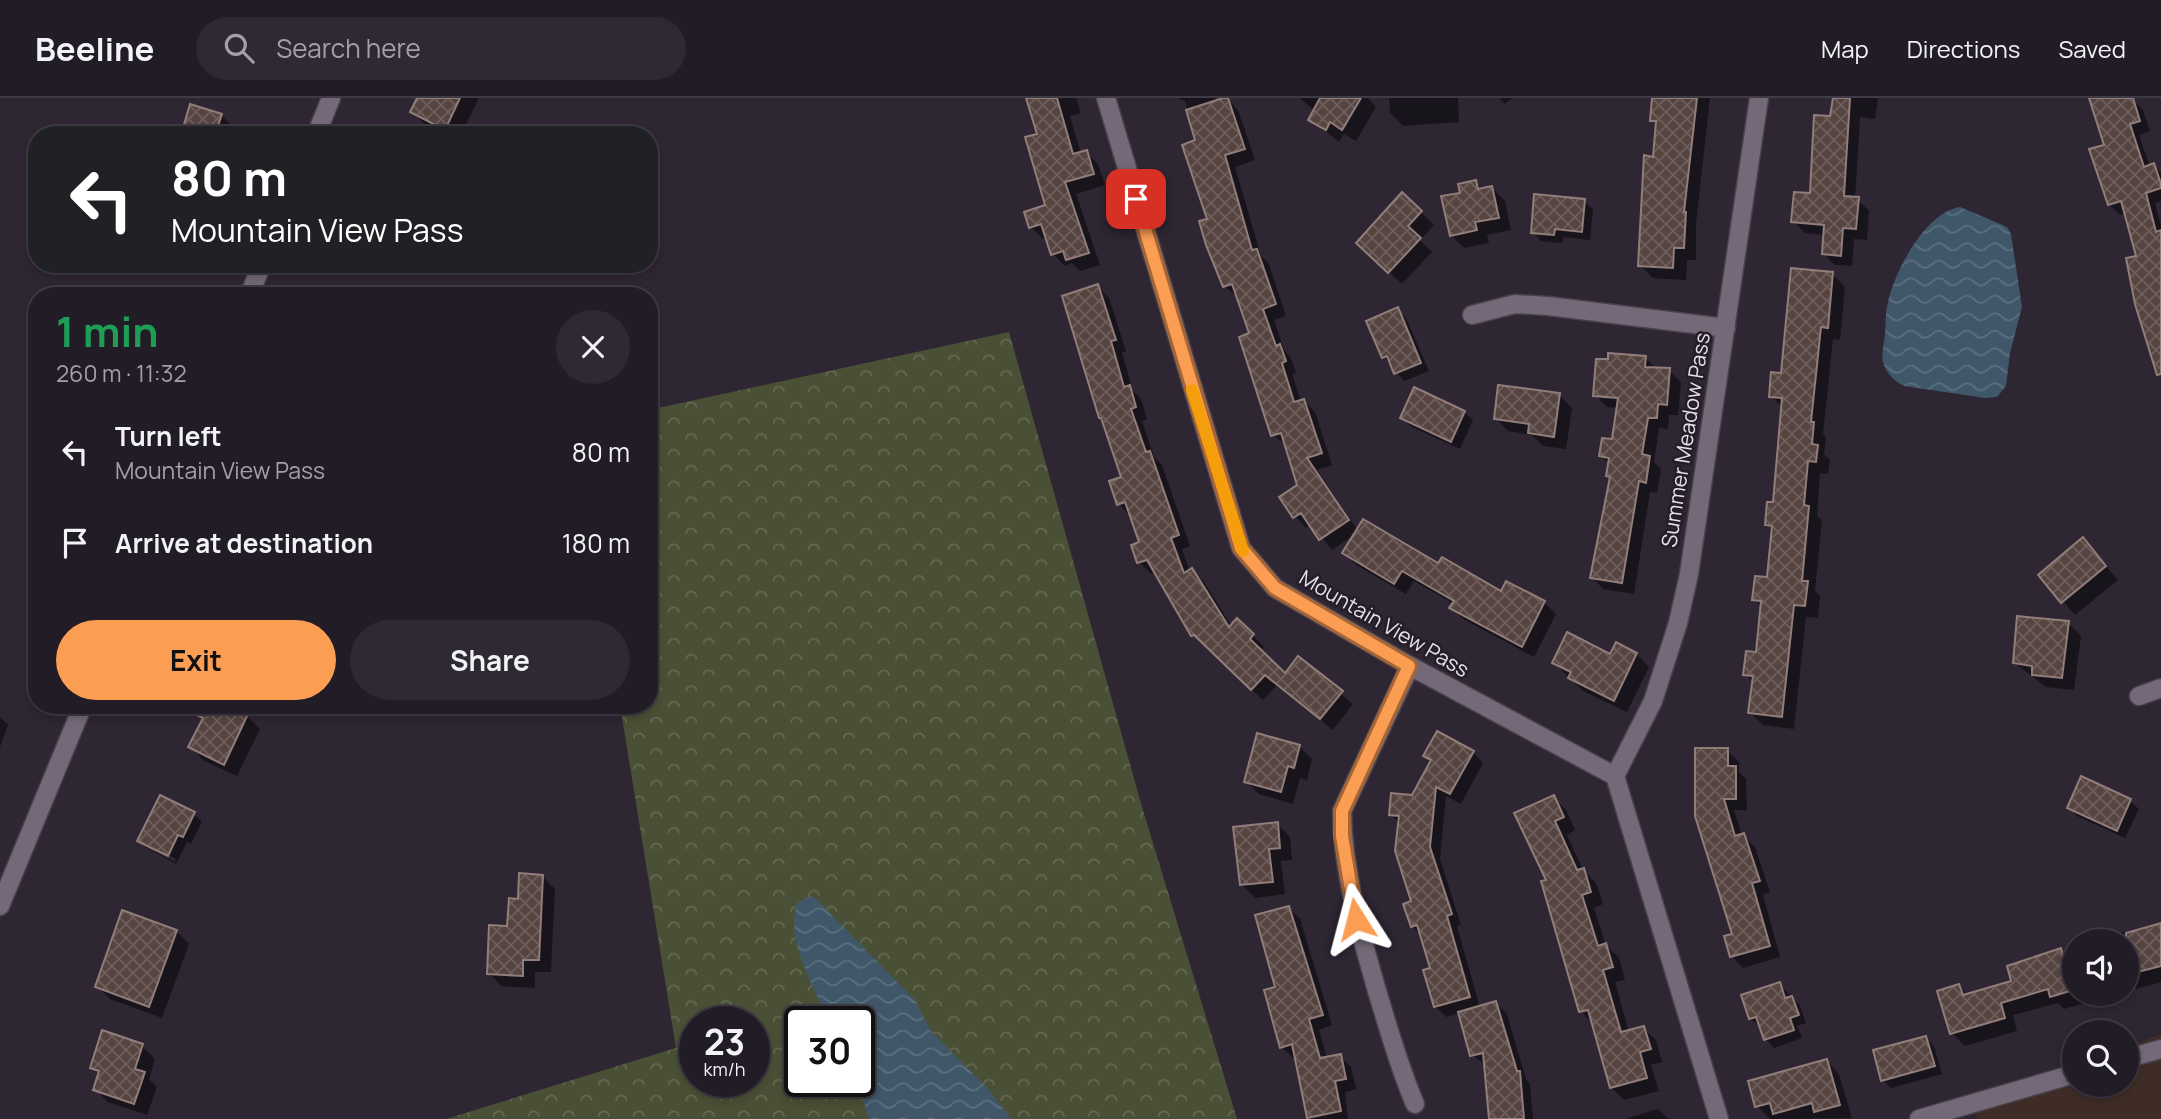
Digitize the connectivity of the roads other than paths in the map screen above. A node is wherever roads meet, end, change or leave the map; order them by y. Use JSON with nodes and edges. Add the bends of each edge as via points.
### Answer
{"nodes":[{"id":1,"x":331,"y":98,"type":"edge"},
{"id":2,"x":1106,"y":98,"type":"edge"},
{"id":3,"x":1759,"y":98,"type":"edge"},
{"id":4,"x":320,"y":126,"type":"edge"},
{"id":5,"x":1472,"y":315,"type":"dead end"},
{"id":6,"x":1726,"y":328,"type":"junction"},
{"id":7,"x":1409,"y":666,"type":"junction"},
{"id":8,"x":2161,"y":688,"type":"edge"},
{"id":9,"x":2139,"y":696,"type":"dead end"},
{"id":10,"x":79,"y":714,"type":"edge"},
{"id":11,"x":1615,"y":776,"type":"junction"},
{"id":12,"x":0,"y":906,"type":"edge"},
{"id":13,"x":2161,"y":1049,"type":"edge"},
{"id":14,"x":2139,"y":1055,"type":"edge"},
{"id":15,"x":2062,"y":1077,"type":"edge"},
{"id":16,"x":1415,"y":1104,"type":"dead end"},
{"id":17,"x":1718,"y":1119,"type":"edge"},
{"id":18,"x":1919,"y":1119,"type":"edge"}],
"edges":[{"from":1,"to":4,"type":"street"},
{"from":2,"to":7,"type":"street","name":"Mountain View Pass","via":[[1241,548],[1275,588]]},
{"from":3,"to":6,"type":"street","name":"Summer Meadow Pass"},
{"from":5,"to":6,"type":"street","via":[[1500,306],[1537,305]]},
{"from":6,"to":11,"type":"street","name":"Summer Meadow Pass","via":[[1678,623],[1653,701]]},
{"from":7,"to":11,"type":"street","name":"Mountain View Pass"},
{"from":7,"to":16,"type":"street","via":[[1353,782],[1342,824],[1356,919]]},
{"from":8,"to":9,"type":"street"},
{"from":10,"to":12,"type":"street"},
{"from":11,"to":17,"type":"street"},
{"from":13,"to":14,"type":"street"},
{"from":15,"to":18,"type":"street"}]}
